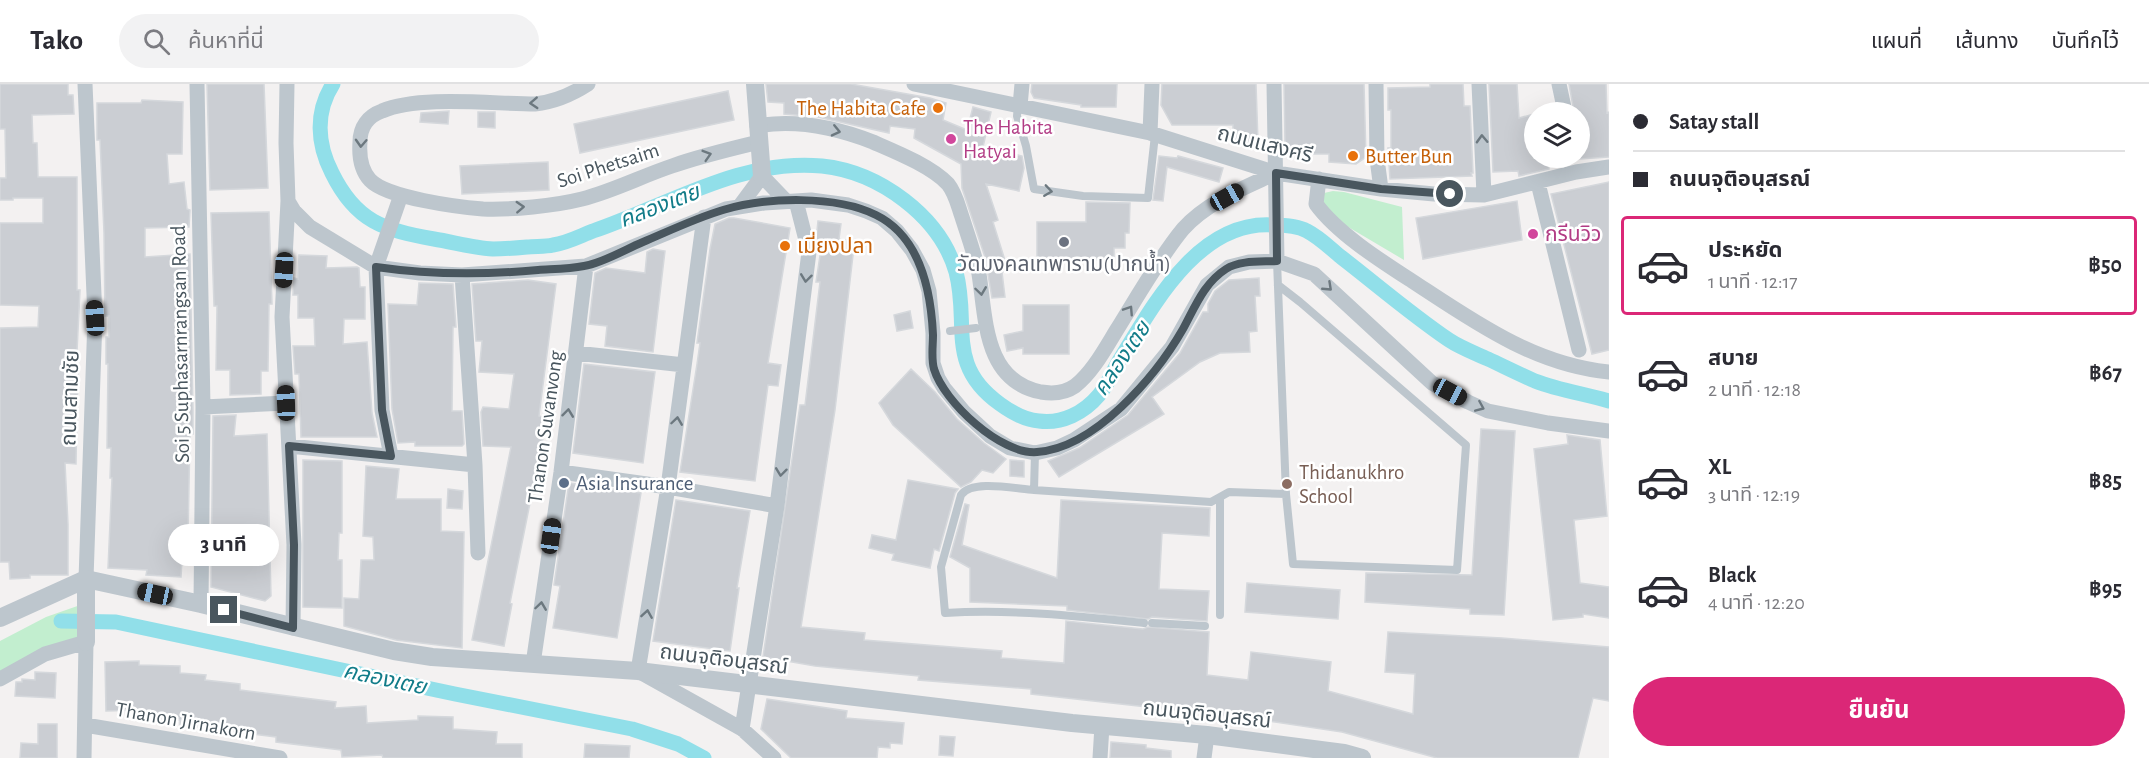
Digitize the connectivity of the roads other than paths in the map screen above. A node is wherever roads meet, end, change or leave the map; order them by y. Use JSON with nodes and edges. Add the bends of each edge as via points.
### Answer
{"nodes":[{"id":1,"x":85,"y":84,"type":"edge"},
{"id":2,"x":197,"y":84,"type":"edge"},
{"id":3,"x":287,"y":84,"type":"edge"},
{"id":4,"x":588,"y":84,"type":"edge"},
{"id":5,"x":755,"y":84,"type":"edge"},
{"id":6,"x":1022,"y":84,"type":"edge"},
{"id":7,"x":1152,"y":84,"type":"edge"},
{"id":8,"x":1274,"y":84,"type":"edge"},
{"id":9,"x":1376,"y":84,"type":"edge"},
{"id":10,"x":1479,"y":84,"type":"edge"},
{"id":11,"x":1559,"y":84,"type":"edge"},
{"id":12,"x":920,"y":85,"type":"edge"},
{"id":13,"x":1563,"y":102,"type":"edge"},
{"id":14,"x":1019,"y":106,"type":"junction"},
{"id":15,"x":1153,"y":134,"type":"junction"},
{"id":16,"x":759,"y":139,"type":"junction"},
{"id":17,"x":1590,"y":166,"type":"edge"},
{"id":18,"x":1609,"y":167,"type":"edge"},
{"id":19,"x":1568,"y":168,"type":"edge"},
{"id":20,"x":1276,"y":173,"type":"junction"},
{"id":21,"x":762,"y":176,"type":"junction"},
{"id":22,"x":1319,"y":179,"type":"junction"},
{"id":23,"x":1538,"y":183,"type":"junction"},
{"id":24,"x":1381,"y":189,"type":"junction"},
{"id":25,"x":401,"y":195,"type":"junction"},
{"id":26,"x":1484,"y":195,"type":"junction"},
{"id":27,"x":288,"y":201,"type":"junction"},
{"id":28,"x":791,"y":201,"type":"junction"},
{"id":29,"x":739,"y":207,"type":"junction"},
{"id":30,"x":704,"y":217,"type":"junction"},
{"id":31,"x":1277,"y":261,"type":"junction"},
{"id":32,"x":586,"y":266,"type":"junction"},
{"id":33,"x":376,"y":267,"type":"junction"},
{"id":34,"x":462,"y":275,"type":"junction"},
{"id":35,"x":1278,"y":285,"type":"junction"},
{"id":36,"x":976,"y":328,"type":"dead end"},
{"id":37,"x":950,"y":331,"type":"dead end"},
{"id":38,"x":1579,"y":350,"type":"dead end"},
{"id":39,"x":576,"y":353,"type":"junction"},
{"id":40,"x":684,"y":365,"type":"junction"},
{"id":41,"x":1609,"y":372,"type":"edge"},
{"id":42,"x":286,"y":403,"type":"junction"},
{"id":43,"x":203,"y":406,"type":"junction"},
{"id":44,"x":1609,"y":431,"type":"edge"},
{"id":45,"x":289,"y":446,"type":"junction"},
{"id":46,"x":1035,"y":453,"type":"junction"},
{"id":47,"x":391,"y":456,"type":"junction"},
{"id":48,"x":475,"y":465,"type":"junction"},
{"id":49,"x":561,"y":472,"type":"junction"},
{"id":50,"x":668,"y":487,"type":"junction"},
{"id":51,"x":1034,"y":490,"type":"junction"},
{"id":52,"x":1286,"y":494,"type":"junction"},
{"id":53,"x":1220,"y":497,"type":"junction"},
{"id":54,"x":777,"y":506,"type":"junction"},
{"id":55,"x":478,"y":553,"type":"dead end"},
{"id":56,"x":86,"y":579,"type":"junction"},
{"id":57,"x":201,"y":604,"type":"junction"},
{"id":58,"x":1220,"y":615,"type":"dead end"},
{"id":59,"x":0,"y":618,"type":"edge"},
{"id":60,"x":1205,"y":626,"type":"dead end"},
{"id":61,"x":293,"y":628,"type":"junction"},
{"id":62,"x":86,"y":642,"type":"junction"},
{"id":63,"x":533,"y":664,"type":"junction"},
{"id":64,"x":638,"y":671,"type":"junction"},
{"id":65,"x":0,"y":679,"type":"edge"},
{"id":66,"x":750,"y":684,"type":"junction"},
{"id":67,"x":85,"y":725,"type":"junction"},
{"id":68,"x":1102,"y":726,"type":"junction"},
{"id":69,"x":742,"y":729,"type":"junction"},
{"id":70,"x":1207,"y":735,"type":"junction"},
{"id":71,"x":217,"y":753,"type":"edge"},
{"id":72,"x":1343,"y":756,"type":"edge"},
{"id":73,"x":84,"y":758,"type":"edge"},
{"id":74,"x":280,"y":758,"type":"edge"},
{"id":75,"x":774,"y":758,"type":"edge"},
{"id":76,"x":1100,"y":758,"type":"edge"},
{"id":77,"x":1204,"y":758,"type":"edge"},
{"id":78,"x":1362,"y":758,"type":"edge"}],
"edges":[{"from":1,"to":56,"type":"street","name":"ถนนสามชัย","via":[[95,318]]},
{"from":2,"to":43,"type":"street","name":"Soi 5 Suphasarnrangsan Road"},
{"from":3,"to":27,"type":"street"},
{"from":4,"to":25,"type":"street","name":"Soi Phetsaim","one_way":true,"via":[[565,98],[549,102],[406,104],[374,114],[360,137],[362,164],[377,186]]},
{"from":5,"to":16,"type":"street"},
{"from":6,"to":14,"type":"street"},
{"from":7,"to":15,"type":"street"},
{"from":8,"to":20,"type":"street"},
{"from":9,"to":24,"type":"street"},
{"from":26,"to":10,"type":"street","one_way":true},
{"from":11,"to":13,"type":"street"},
{"from":12,"to":14,"type":"street","name":"ถนนเเสงศรี"},
{"from":14,"to":15,"type":"street","name":"ถนนเเสงศรี"},
{"from":14,"to":15,"type":"lane","one_way":true,"via":[[1017,116],[1034,189],[1083,196],[1148,198]]},
{"from":15,"to":20,"type":"street","name":"ถนนเเสงศรี"},
{"from":16,"to":20,"type":"street","name":"Soi Phetsaim","one_way":true,"via":[[779,124],[817,126],[852,135],[910,159],[943,179],[954,195],[978,271],[986,327],[996,358],[1018,385],[1054,394],[1075,386],[1090,369],[1182,230],[1194,218]]},
{"from":16,"to":21,"type":"street"},
{"from":25,"to":16,"type":"street","name":"Soi Phetsaim","one_way":true,"via":[[485,209],[552,205],[583,199],[682,162]]},
{"from":17,"to":18,"type":"street","name":"ถนนเเสงศรี"},
{"from":19,"to":23,"type":"street","name":"ถนนเเสงศรี"},
{"from":20,"to":22,"type":"street","name":"ถนนเเสงศรี"},
{"from":20,"to":31,"type":"street"},
{"from":21,"to":28,"type":"street"},
{"from":21,"to":29,"type":"street"},
{"from":22,"to":24,"type":"street","name":"ถนนเเสงศรี"},
{"from":22,"to":41,"type":"street","via":[[1316,204],[1326,218],[1467,319],[1510,343],[1564,363]]},
{"from":23,"to":26,"type":"street","name":"ถนนเเสงศรี"},
{"from":23,"to":38,"type":"street"},
{"from":24,"to":26,"type":"street","name":"ถนนเเสงศรี"},
{"from":25,"to":33,"type":"street"},
{"from":27,"to":33,"type":"street","via":[[310,227]]},
{"from":27,"to":42,"type":"street","via":[[282,317]]},
{"from":28,"to":29,"type":"street"},
{"from":28,"to":46,"type":"street","via":[[828,202],[866,211],[897,231],[927,280],[933,363],[938,378],[964,412],[990,436],[1010,448]]},
{"from":28,"to":54,"type":"street","one_way":true,"via":[[809,252]]},
{"from":29,"to":30,"type":"street"},
{"from":30,"to":32,"type":"street"},
{"from":30,"to":40,"type":"street"},
{"from":31,"to":35,"type":"lane"},
{"from":31,"to":44,"type":"street","one_way":true,"via":[[1314,274],[1432,383],[1468,402],[1488,411]]},
{"from":31,"to":46,"type":"street","via":[[1229,267],[1214,278],[1172,347],[1122,409],[1074,440]]},
{"from":32,"to":34,"type":"street"},
{"from":32,"to":39,"type":"street","name":"Thanon Suvanvong"},
{"from":33,"to":34,"type":"street"},
{"from":33,"to":47,"type":"street","via":[[382,410]]},
{"from":34,"to":48,"type":"street"},
{"from":35,"to":52,"type":"lane"},
{"from":35,"to":52,"type":"lane","via":[[1466,445],[1457,570],[1293,564]]},
{"from":36,"to":37,"type":"lane"},
{"from":39,"to":40,"type":"street"},
{"from":49,"to":39,"type":"street","name":"Thanon Suvanvong","one_way":true},
{"from":50,"to":40,"type":"street","one_way":true},
{"from":42,"to":43,"type":"street"},
{"from":42,"to":45,"type":"street"},
{"from":43,"to":57,"type":"street","name":"Soi 5 Suphasarnrangsan Road"},
{"from":45,"to":47,"type":"street"},
{"from":45,"to":61,"type":"street"},
{"from":46,"to":51,"type":"lane"},
{"from":47,"to":48,"type":"street"},
{"from":48,"to":55,"type":"street"},
{"from":49,"to":50,"type":"street"},
{"from":63,"to":49,"type":"street","name":"Thanon Suvanvong","one_way":true},
{"from":50,"to":54,"type":"street"},
{"from":64,"to":50,"type":"street","one_way":true},
{"from":51,"to":53,"type":"lane","via":[[1211,502]]},
{"from":51,"to":60,"type":"lane","via":[[977,486],[961,495],[941,567],[945,613],[1040,613]]},
{"from":52,"to":53,"type":"lane","via":[[1229,492]]},
{"from":53,"to":58,"type":"lane"},
{"from":54,"to":66,"type":"street"},
{"from":56,"to":57,"type":"street","name":"ถนนจุติอนุสรณ์"},
{"from":56,"to":59,"type":"street"},
{"from":56,"to":62,"type":"street","name":"ถนนสามชัย"},
{"from":57,"to":61,"type":"street","name":"ถนนจุติอนุสรณ์"},
{"from":61,"to":63,"type":"street","name":"ถนนจุติอนุสรณ์","via":[[432,657]]},
{"from":62,"to":65,"type":"street","via":[[45,654]]},
{"from":62,"to":67,"type":"street"},
{"from":63,"to":64,"type":"street","name":"ถนนจุติอนุสรณ์"},
{"from":64,"to":66,"type":"street","name":"ถนนจุติอนุสรณ์"},
{"from":64,"to":69,"type":"street"},
{"from":66,"to":68,"type":"street","name":"ถนนจุติอนุสรณ์"},
{"from":66,"to":69,"type":"street"},
{"from":67,"to":71,"type":"street","name":"Thanon Jirnakorn"},
{"from":67,"to":73,"type":"street"},
{"from":68,"to":70,"type":"street","name":"ถนนจุติอนุสรณ์"},
{"from":68,"to":76,"type":"street"},
{"from":69,"to":75,"type":"street"},
{"from":70,"to":72,"type":"street","name":"ถนนจุติอนุสรณ์"},
{"from":70,"to":77,"type":"street"},
{"from":71,"to":74,"type":"street","name":"Thanon Jirnakorn"},
{"from":72,"to":78,"type":"street","name":"ถนนจุติอนุสรณ์"}]}
